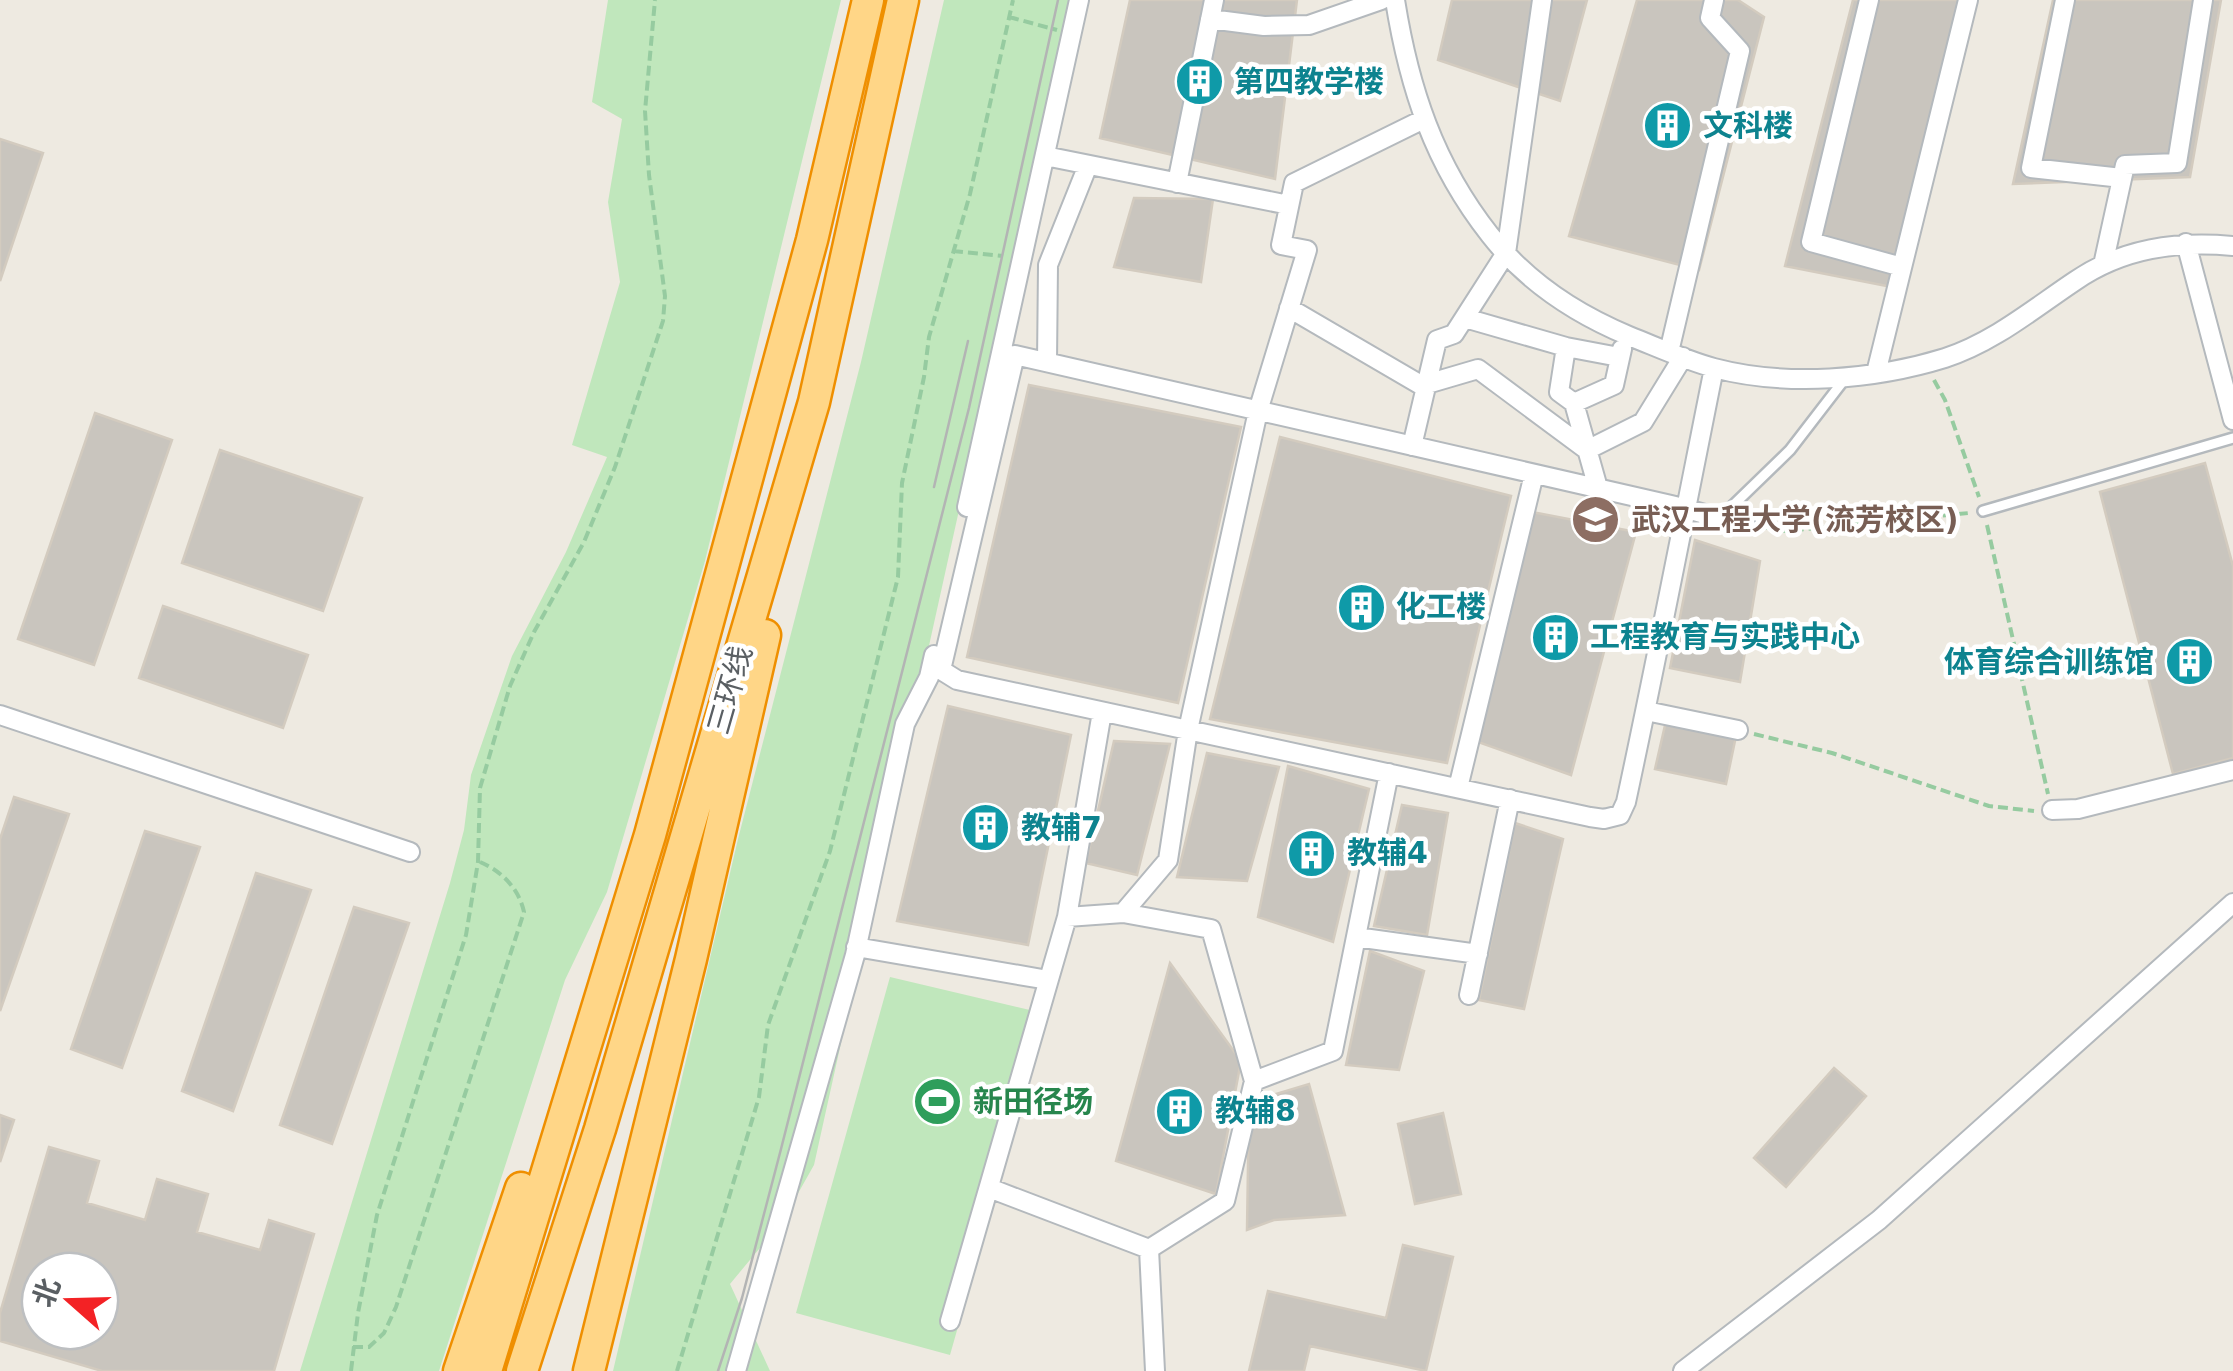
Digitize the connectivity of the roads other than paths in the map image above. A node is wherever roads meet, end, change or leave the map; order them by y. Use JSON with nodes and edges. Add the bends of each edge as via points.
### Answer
{"nodes":[{"id":1,"x":868,"y":0,"type":"edge"},
{"id":2,"x":903,"y":0,"type":"edge"},
{"id":3,"x":1079,"y":0,"type":"edge"},
{"id":4,"x":1214,"y":0,"type":"edge"},
{"id":5,"x":1381,"y":0,"type":"edge"},
{"id":6,"x":1395,"y":0,"type":"edge"},
{"id":7,"x":1542,"y":0,"type":"edge"},
{"id":8,"x":1714,"y":0,"type":"edge"},
{"id":9,"x":1870,"y":0,"type":"edge"},
{"id":10,"x":1968,"y":0,"type":"edge"},
{"id":11,"x":2065,"y":0,"type":"edge"},
{"id":12,"x":2203,"y":0,"type":"edge"},
{"id":13,"x":1210,"y":19,"type":"junction"},
{"id":14,"x":1424,"y":119,"type":"junction"},
{"id":15,"x":1044,"y":156,"type":"junction"},
{"id":16,"x":1088,"y":165,"type":"junction"},
{"id":17,"x":2122,"y":178,"type":"junction"},
{"id":18,"x":1177,"y":182,"type":"junction"},
{"id":19,"x":1289,"y":205,"type":"junction"},
{"id":20,"x":2186,"y":243,"type":"junction"},
{"id":21,"x":2233,"y":246,"type":"edge"},
{"id":22,"x":1506,"y":254,"type":"junction"},
{"id":23,"x":1022,"y":260,"type":"junction"},
{"id":24,"x":1048,"y":265,"type":"junction"},
{"id":25,"x":2103,"y":265,"type":"junction"},
{"id":26,"x":1902,"y":268,"type":"junction"},
{"id":27,"x":1289,"y":308,"type":"junction"},
{"id":28,"x":1465,"y":318,"type":"junction"},
{"id":29,"x":1628,"y":335,"type":"junction"},
{"id":30,"x":1566,"y":347,"type":"junction"},
{"id":31,"x":1676,"y":354,"type":"junction"},
{"id":32,"x":1619,"y":357,"type":"junction"},
{"id":33,"x":1048,"y":362,"type":"junction"},
{"id":34,"x":1714,"y":368,"type":"junction"},
{"id":35,"x":1876,"y":373,"type":"junction"},
{"id":36,"x":1848,"y":376,"type":"junction"},
{"id":37,"x":1426,"y":386,"type":"junction"},
{"id":38,"x":814,"y":402,"type":"junction"},
{"id":39,"x":1574,"y":403,"type":"junction"},
{"id":40,"x":1258,"y":410,"type":"junction"},
{"id":41,"x":2233,"y":420,"type":"edge"},
{"id":42,"x":2233,"y":438,"type":"edge"},
{"id":43,"x":1412,"y":446,"type":"junction"},
{"id":44,"x":1587,"y":450,"type":"junction"},
{"id":45,"x":1534,"y":474,"type":"junction"},
{"id":46,"x":1598,"y":488,"type":"junction"},
{"id":47,"x":1686,"y":509,"type":"junction"},
{"id":48,"x":1984,"y":511,"type":"road end"},
{"id":49,"x":1719,"y":519,"type":"junction"},
{"id":50,"x":1746,"y":524,"type":"road end"},
{"id":51,"x":1646,"y":710,"type":"junction"},
{"id":52,"x":1102,"y":712,"type":"junction"},
{"id":53,"x":0,"y":715,"type":"edge"},
{"id":54,"x":1188,"y":730,"type":"junction"},
{"id":55,"x":1738,"y":730,"type":"road end"},
{"id":56,"x":2233,"y":770,"type":"edge"},
{"id":57,"x":1389,"y":773,"type":"junction"},
{"id":58,"x":1458,"y":788,"type":"junction"},
{"id":59,"x":1510,"y":800,"type":"junction"},
{"id":60,"x":2052,"y":810,"type":"road end"},
{"id":61,"x":410,"y":852,"type":"dead end"},
{"id":62,"x":640,"y":866,"type":"junction"},
{"id":63,"x":2233,"y":902,"type":"edge"},
{"id":64,"x":1123,"y":912,"type":"junction"},
{"id":65,"x":1067,"y":917,"type":"junction"},
{"id":66,"x":1356,"y":937,"type":"junction"},
{"id":67,"x":856,"y":946,"type":"junction"},
{"id":68,"x":1478,"y":954,"type":"junction"},
{"id":69,"x":1048,"y":980,"type":"junction"},
{"id":70,"x":1469,"y":995,"type":"dead end"},
{"id":71,"x":1254,"y":1081,"type":"junction"},
{"id":72,"x":996,"y":1190,"type":"dead end"},
{"id":73,"x":1149,"y":1249,"type":"junction"},
{"id":74,"x":950,"y":1321,"type":"dead end"},
{"id":75,"x":458,"y":1371,"type":"edge"},
{"id":76,"x":486,"y":1371,"type":"edge"},
{"id":77,"x":522,"y":1371,"type":"edge"},
{"id":78,"x":589,"y":1371,"type":"edge"},
{"id":79,"x":736,"y":1371,"type":"edge"},
{"id":80,"x":1155,"y":1371,"type":"edge"},
{"id":81,"x":1683,"y":1371,"type":"edge"}],
"edges":[{"from":1,"to":62,"type":"highway","name":"三环线","via":[[812,240]]},
{"from":2,"to":38,"type":"highway","name":"三环线"},
{"from":3,"to":15,"type":"street"},
{"from":4,"to":13,"type":"street"},
{"from":5,"to":13,"type":"street","via":[[1310,25]]},
{"from":6,"to":14,"type":"street"},
{"from":7,"to":22,"type":"street"},
{"from":8,"to":31,"type":"street","via":[[1710,18],[1740,51]]},
{"from":9,"to":26,"type":"street","via":[[1811,242]]},
{"from":10,"to":26,"type":"street"},
{"from":11,"to":17,"type":"street","via":[[2031,168]]},
{"from":12,"to":17,"type":"street","via":[[2178,163],[2125,165]]},
{"from":13,"to":18,"type":"street"},
{"from":14,"to":19,"type":"street","via":[[1294,183]]},
{"from":14,"to":22,"type":"street","via":[[1476,216]]},
{"from":15,"to":16,"type":"street"},
{"from":15,"to":23,"type":"street"},
{"from":16,"to":18,"type":"street"},
{"from":16,"to":24,"type":"street"},
{"from":17,"to":25,"type":"street"},
{"from":18,"to":19,"type":"street"},
{"from":19,"to":27,"type":"street","via":[[1280,245],[1307,250]]},
{"from":20,"to":21,"type":"street"},
{"from":20,"to":25,"type":"street"},
{"from":20,"to":41,"type":"street"},
{"from":22,"to":28,"type":"street"},
{"from":22,"to":29,"type":"street","via":[[1576,311]]},
{"from":23,"to":24,"type":"street"},
{"from":23,"to":67,"type":"street","via":[[929,677],[904,724]]},
{"from":24,"to":33,"type":"street"},
{"from":25,"to":35,"type":"street","via":[[1986,341]]},
{"from":26,"to":35,"type":"street"},
{"from":27,"to":37,"type":"street"},
{"from":27,"to":40,"type":"street"},
{"from":28,"to":30,"type":"street"},
{"from":28,"to":37,"type":"street","via":[[1454,334],[1438,340]]},
{"from":29,"to":31,"type":"street"},
{"from":29,"to":32,"type":"street"},
{"from":30,"to":32,"type":"street"},
{"from":30,"to":39,"type":"street","via":[[1558,392]]},
{"from":31,"to":34,"type":"street"},
{"from":31,"to":44,"type":"street","via":[[1644,422]]},
{"from":32,"to":39,"type":"street","via":[[1614,385]]},
{"from":33,"to":40,"type":"street"},
{"from":33,"to":52,"type":"street","via":[[1014,355],[941,670],[957,680]]},
{"from":34,"to":36,"type":"street","via":[[1796,378]]},
{"from":34,"to":47,"type":"street"},
{"from":35,"to":36,"type":"street"},
{"from":36,"to":49,"type":"lane","via":[[1790,450]]},
{"from":37,"to":43,"type":"street"},
{"from":37,"to":44,"type":"street","via":[[1478,369]]},
{"from":38,"to":77,"type":"highway","name":"三环线","via":[[606,1112]]},
{"from":38,"to":78,"type":"highway","via":[[747,720]]},
{"from":39,"to":44,"type":"street"},
{"from":40,"to":43,"type":"street"},
{"from":40,"to":54,"type":"street"},
{"from":42,"to":48,"type":"lane"},
{"from":43,"to":45,"type":"street"},
{"from":44,"to":46,"type":"street"},
{"from":45,"to":46,"type":"street"},
{"from":45,"to":58,"type":"street"},
{"from":46,"to":47,"type":"street"},
{"from":47,"to":49,"type":"street"},
{"from":47,"to":51,"type":"street"},
{"from":49,"to":50,"type":"street"},
{"from":51,"to":55,"type":"street"},
{"from":51,"to":59,"type":"street","via":[[1620,815],[1604,819]]},
{"from":52,"to":54,"type":"street"},
{"from":52,"to":65,"type":"street"},
{"from":53,"to":61,"type":"street"},
{"from":54,"to":57,"type":"street"},
{"from":54,"to":64,"type":"street","via":[[1168,860]]},
{"from":56,"to":60,"type":"street"},
{"from":57,"to":58,"type":"street"},
{"from":57,"to":66,"type":"street"},
{"from":58,"to":59,"type":"street"},
{"from":59,"to":68,"type":"street"},
{"from":62,"to":75,"type":"highway","via":[[590,981]]},
{"from":62,"to":76,"type":"highway","name":"三环线"},
{"from":63,"to":81,"type":"street","via":[[1880,1220]]},
{"from":64,"to":65,"type":"street"},
{"from":64,"to":71,"type":"street","via":[[1211,929]]},
{"from":65,"to":69,"type":"street"},
{"from":66,"to":68,"type":"street"},
{"from":66,"to":71,"type":"street","via":[[1334,1051]]},
{"from":67,"to":69,"type":"street"},
{"from":67,"to":79,"type":"street"},
{"from":68,"to":70,"type":"street"},
{"from":69,"to":74,"type":"street"},
{"from":71,"to":73,"type":"street","via":[[1225,1201]]},
{"from":72,"to":73,"type":"street"},
{"from":73,"to":80,"type":"street"}]}
